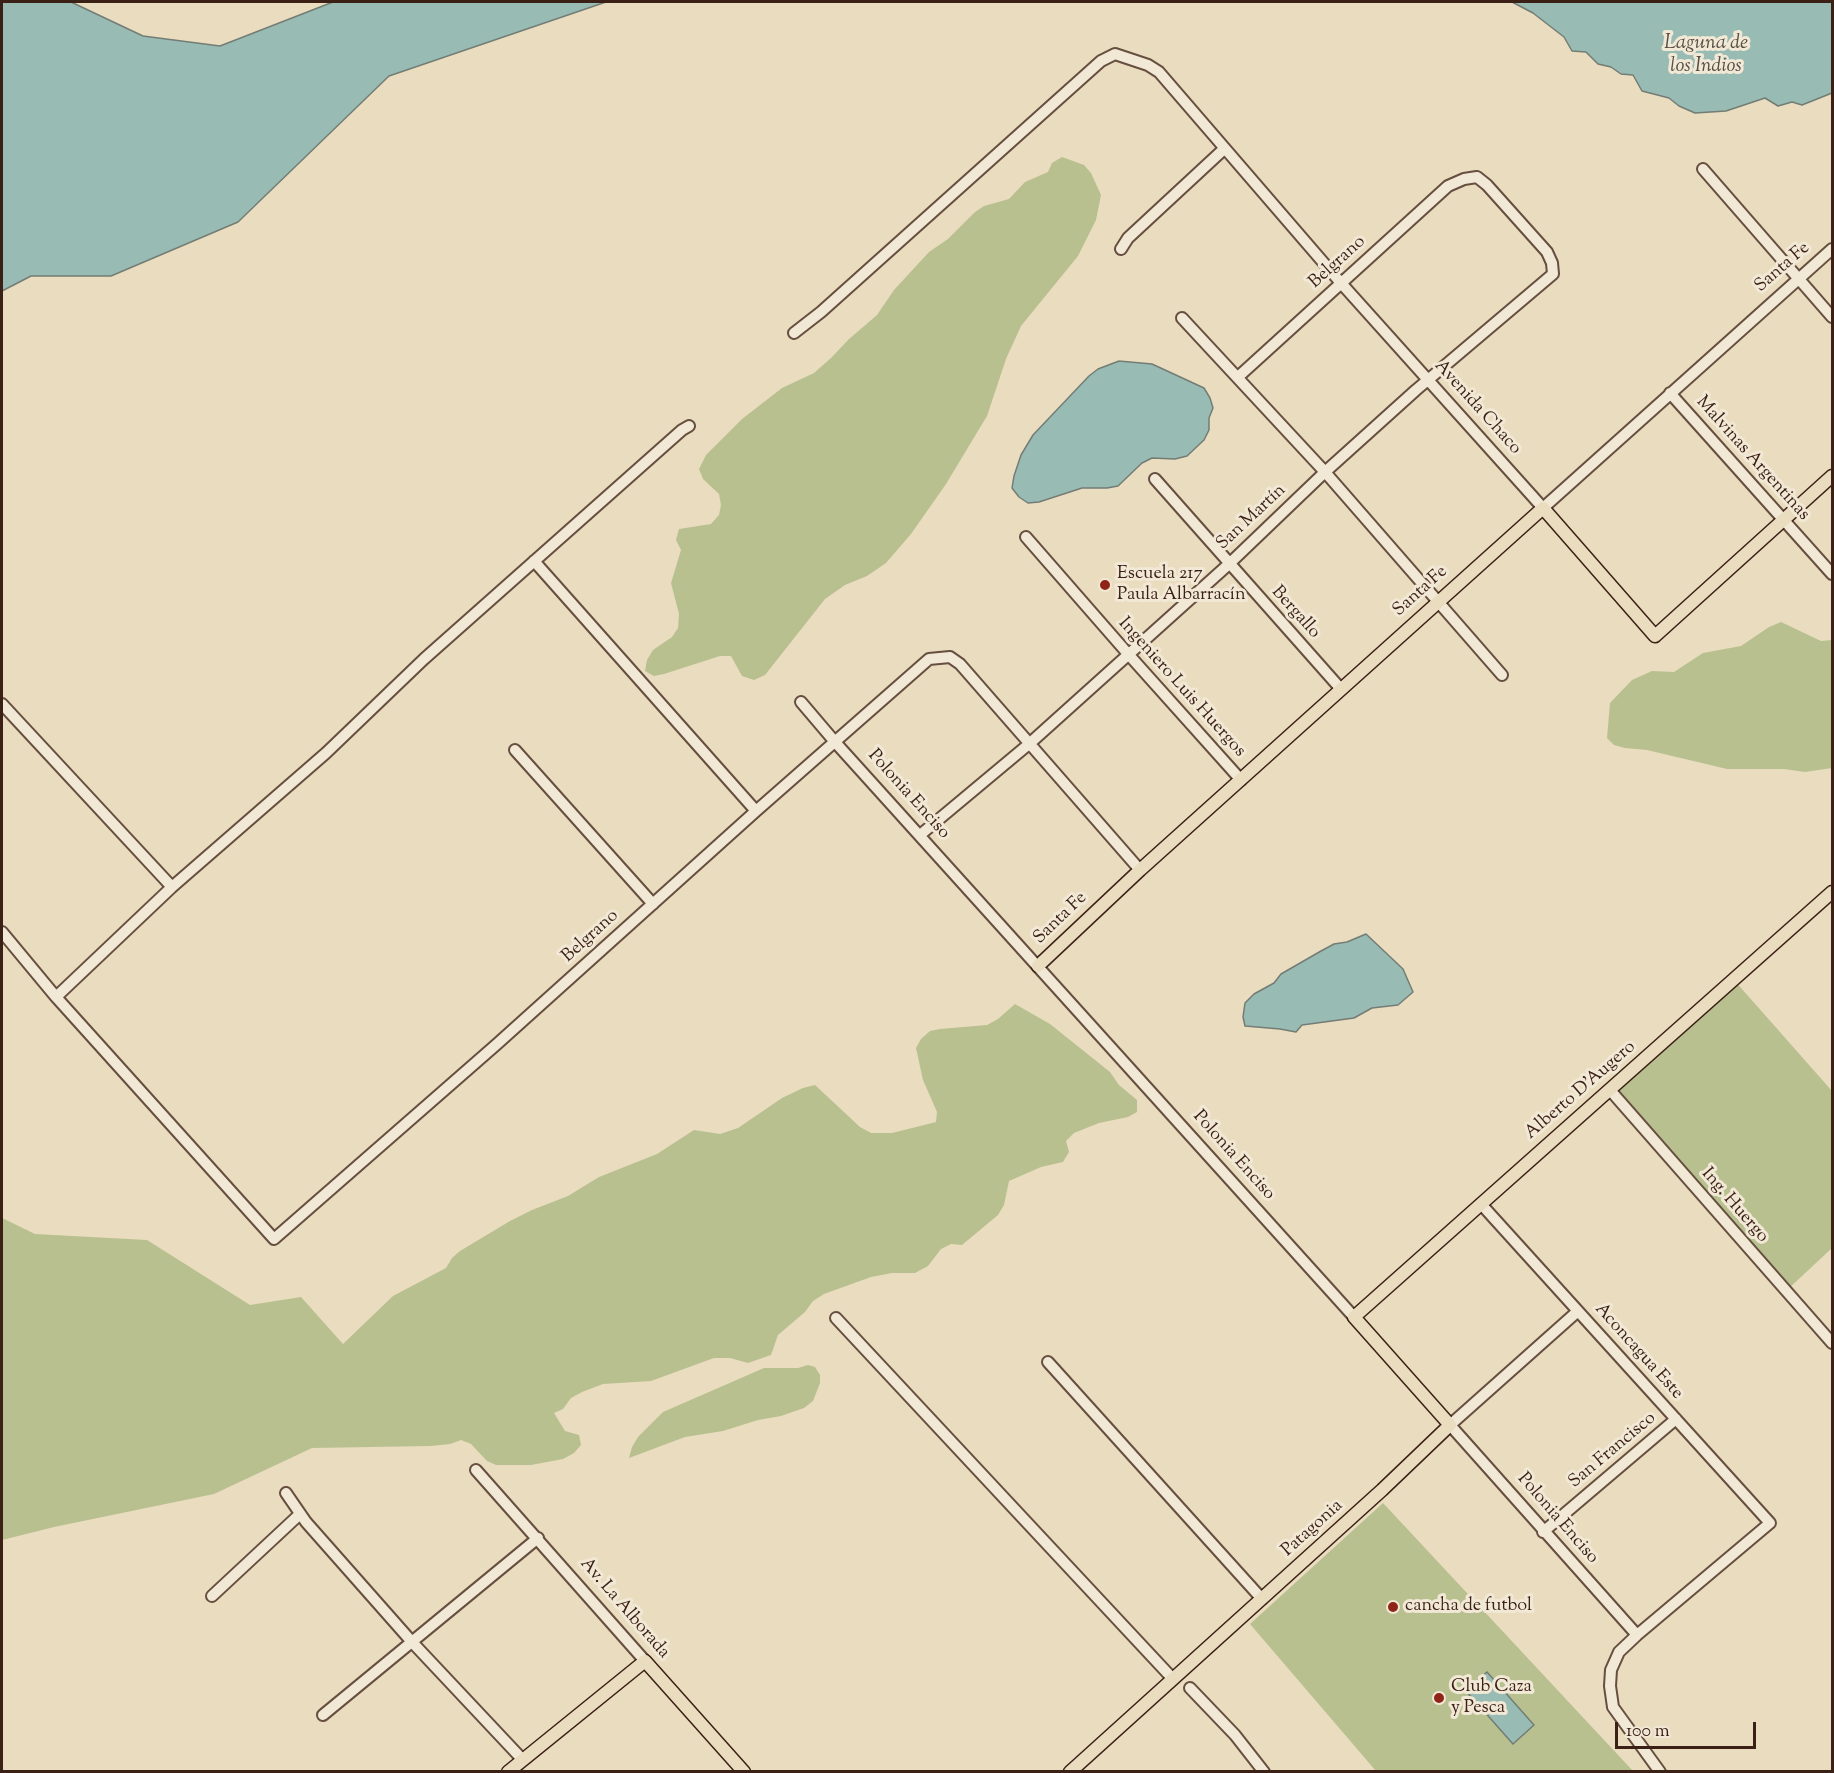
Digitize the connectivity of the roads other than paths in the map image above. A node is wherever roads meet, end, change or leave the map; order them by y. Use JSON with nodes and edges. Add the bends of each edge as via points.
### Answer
{"nodes":[{"id":1,"x":1224,"y":149,"type":"junction"},
{"id":2,"x":1703,"y":169,"type":"dead end"},
{"id":3,"x":1121,"y":249,"type":"dead end"},
{"id":4,"x":1833,"y":249,"type":"edge"},
{"id":5,"x":1553,"y":274,"type":"joint"},
{"id":6,"x":1798,"y":278,"type":"junction"},
{"id":7,"x":1341,"y":283,"type":"junction"},
{"id":8,"x":1833,"y":317,"type":"edge"},
{"id":9,"x":1182,"y":318,"type":"dead end"},
{"id":10,"x":794,"y":333,"type":"dead end"},
{"id":11,"x":1238,"y":377,"type":"junction"},
{"id":12,"x":1429,"y":381,"type":"junction"},
{"id":13,"x":1670,"y":393,"type":"junction"},
{"id":14,"x":689,"y":426,"type":"dead end"},
{"id":15,"x":1325,"y":472,"type":"junction"},
{"id":16,"x":1833,"y":476,"type":"edge"},
{"id":17,"x":1155,"y":479,"type":"dead end"},
{"id":18,"x":1543,"y":508,"type":"junction"},
{"id":19,"x":1785,"y":519,"type":"junction"},
{"id":20,"x":1026,"y":537,"type":"dead end"},
{"id":21,"x":534,"y":561,"type":"junction"},
{"id":22,"x":1228,"y":564,"type":"junction"},
{"id":23,"x":1833,"y":574,"type":"edge"},
{"id":24,"x":1438,"y":601,"type":"junction"},
{"id":25,"x":1129,"y":655,"type":"junction"},
{"id":26,"x":1502,"y":675,"type":"dead end"},
{"id":27,"x":1340,"y":688,"type":"junction"},
{"id":28,"x":801,"y":702,"type":"dead end"},
{"id":29,"x":2,"y":704,"type":"edge"},
{"id":30,"x":835,"y":742,"type":"junction"},
{"id":31,"x":1029,"y":744,"type":"junction"},
{"id":32,"x":515,"y":750,"type":"dead end"},
{"id":33,"x":1241,"y":780,"type":"junction"},
{"id":34,"x":756,"y":810,"type":"junction"},
{"id":35,"x":920,"y":835,"type":"junction"},
{"id":36,"x":1140,"y":870,"type":"junction"},
{"id":37,"x":172,"y":887,"type":"junction"},
{"id":38,"x":1833,"y":892,"type":"edge"},
{"id":39,"x":653,"y":904,"type":"junction"},
{"id":40,"x":2,"y":932,"type":"edge"},
{"id":41,"x":1038,"y":966,"type":"junction"},
{"id":42,"x":56,"y":997,"type":"junction"},
{"id":43,"x":1610,"y":1090,"type":"junction"},
{"id":44,"x":1481,"y":1204,"type":"junction"},
{"id":45,"x":1578,"y":1311,"type":"junction"},
{"id":46,"x":1354,"y":1317,"type":"junction"},
{"id":47,"x":836,"y":1318,"type":"dead end"},
{"id":48,"x":1833,"y":1343,"type":"edge"},
{"id":49,"x":1048,"y":1362,"type":"dead end"},
{"id":50,"x":1676,"y":1419,"type":"junction"},
{"id":51,"x":1450,"y":1425,"type":"junction"},
{"id":52,"x":476,"y":1470,"type":"dead end"},
{"id":53,"x":286,"y":1493,"type":"dead end"},
{"id":54,"x":300,"y":1514,"type":"junction"},
{"id":55,"x":1543,"y":1532,"type":"junction"},
{"id":56,"x":538,"y":1538,"type":"junction"},
{"id":57,"x":212,"y":1596,"type":"dead end"},
{"id":58,"x":1262,"y":1599,"type":"junction"},
{"id":59,"x":1637,"y":1635,"type":"junction"},
{"id":60,"x":412,"y":1642,"type":"junction"},
{"id":61,"x":645,"y":1661,"type":"junction"},
{"id":62,"x":1182,"y":1681,"type":"junction"},
{"id":63,"x":324,"y":1715,"type":"dead end"},
{"id":64,"x":522,"y":1760,"type":"junction"},
{"id":65,"x":508,"y":1772,"type":"edge"},
{"id":66,"x":744,"y":1772,"type":"edge"},
{"id":67,"x":1070,"y":1772,"type":"edge"},
{"id":68,"x":1264,"y":1772,"type":"edge"},
{"id":69,"x":1660,"y":1772,"type":"edge"}],
"edges":[{"from":1,"to":3,"type":"street","via":[[1128,238]]},
{"from":1,"to":7,"type":"street","name":"Avenida Chaco"},
{"from":1,"to":10,"type":"street","name":"Avenida Chaco","via":[[1159,72],[1148,64],[1115,54],[1101,61]]},
{"from":2,"to":6,"type":"street"},
{"from":4,"to":6,"type":"street","name":"Santa Fe"},
{"from":5,"to":7,"type":"street","name":"Belgrano","via":[[1547,252],[1478,177],[1448,186]]},
{"from":5,"to":12,"type":"street","name":"San Martín"},
{"from":6,"to":8,"type":"street"},
{"from":6,"to":13,"type":"street","name":"Santa Fe"},
{"from":7,"to":11,"type":"street","name":"Belgrano"},
{"from":7,"to":12,"type":"street","name":"Avenida Chaco"},
{"from":9,"to":11,"type":"street"},
{"from":11,"to":15,"type":"street"},
{"from":12,"to":15,"type":"street","name":"San Martín"},
{"from":12,"to":18,"type":"street","name":"Avenida Chaco"},
{"from":13,"to":18,"type":"street","name":"Santa Fe"},
{"from":13,"to":19,"type":"street","name":"Malvinas Argentinas"},
{"from":14,"to":21,"type":"street"},
{"from":15,"to":22,"type":"street","name":"San Martín"},
{"from":15,"to":24,"type":"street"},
{"from":16,"to":19,"type":"main road"},
{"from":17,"to":22,"type":"street","name":"Bergallo"},
{"from":18,"to":19,"type":"main road","name":"Avenida Chaco","via":[[1655,636]]},
{"from":18,"to":24,"type":"main road","name":"Santa Fe"},
{"from":19,"to":23,"type":"street","name":"Malvinas Argentinas"},
{"from":20,"to":25,"type":"street","name":"Ingeniero Luis Huergos"},
{"from":21,"to":34,"type":"street"},
{"from":21,"to":37,"type":"street","via":[[326,753]]},
{"from":22,"to":25,"type":"street","name":"San Martín"},
{"from":22,"to":27,"type":"street","name":"Bergallo"},
{"from":24,"to":26,"type":"street"},
{"from":24,"to":27,"type":"main road","name":"Santa Fe"},
{"from":25,"to":31,"type":"street","name":"San Martín"},
{"from":25,"to":33,"type":"street","name":"Ingeniero Luis Huergos"},
{"from":27,"to":33,"type":"main road","name":"Santa Fe"},
{"from":28,"to":30,"type":"street","name":"Polonia Enciso"},
{"from":29,"to":37,"type":"street"},
{"from":30,"to":31,"type":"street","name":"Belgrano","via":[[929,659],[950,657]]},
{"from":30,"to":34,"type":"street","name":"Belgrano"},
{"from":30,"to":35,"type":"street","name":"Polonia Enciso"},
{"from":31,"to":35,"type":"street","name":"San Martín"},
{"from":31,"to":36,"type":"street"},
{"from":32,"to":39,"type":"street"},
{"from":33,"to":36,"type":"main road","name":"Santa Fe"},
{"from":34,"to":39,"type":"street","name":"Belgrano"},
{"from":35,"to":41,"type":"street","name":"Polonia Enciso"},
{"from":36,"to":41,"type":"main road","name":"Santa Fe"},
{"from":37,"to":42,"type":"street"},
{"from":38,"to":43,"type":"main road","name":"Alberto D'Augero"},
{"from":39,"to":42,"type":"street","name":"Belgrano","via":[[274,1239]]},
{"from":40,"to":42,"type":"street"},
{"from":41,"to":46,"type":"street","name":"Polonia Enciso"},
{"from":43,"to":44,"type":"main road","name":"Alberto D'Augero"},
{"from":43,"to":48,"type":"street","name":"Ing. Huergo"},
{"from":44,"to":45,"type":"street","name":"Aconcagua Este"},
{"from":44,"to":46,"type":"main road","name":"Alberto D'Augero"},
{"from":45,"to":50,"type":"street","name":"Aconcagua Este"},
{"from":45,"to":51,"type":"street","name":"Patagonia"},
{"from":46,"to":51,"type":"main road","name":"Polonia Enciso"},
{"from":47,"to":62,"type":"street"},
{"from":49,"to":58,"type":"street"},
{"from":50,"to":55,"type":"street","name":"San Francisco"},
{"from":50,"to":59,"type":"street","name":"Aconcagua Este","via":[[1770,1523]]},
{"from":51,"to":55,"type":"street","name":"Polonia Enciso"},
{"from":51,"to":58,"type":"main road","name":"Patagonia"},
{"from":52,"to":56,"type":"street","name":"Av. La Alborada"},
{"from":53,"to":54,"type":"street"},
{"from":54,"to":57,"type":"street"},
{"from":54,"to":60,"type":"street"},
{"from":55,"to":59,"type":"street","name":"Polonia Enciso"},
{"from":56,"to":60,"type":"street"},
{"from":56,"to":61,"type":"street","name":"Av. La Alborada"},
{"from":58,"to":62,"type":"main road","name":"Patagonia"},
{"from":59,"to":69,"type":"street","via":[[1619,1652],[1611,1670],[1613,1707]]},
{"from":60,"to":63,"type":"street"},
{"from":60,"to":64,"type":"street"},
{"from":61,"to":64,"type":"main road"},
{"from":61,"to":66,"type":"main road","name":"Av. La Alborada"},
{"from":62,"to":67,"type":"main road","name":"Patagonia"},
{"from":62,"to":68,"type":"street","via":[[1235,1735]]},
{"from":64,"to":65,"type":"main road"}]}
